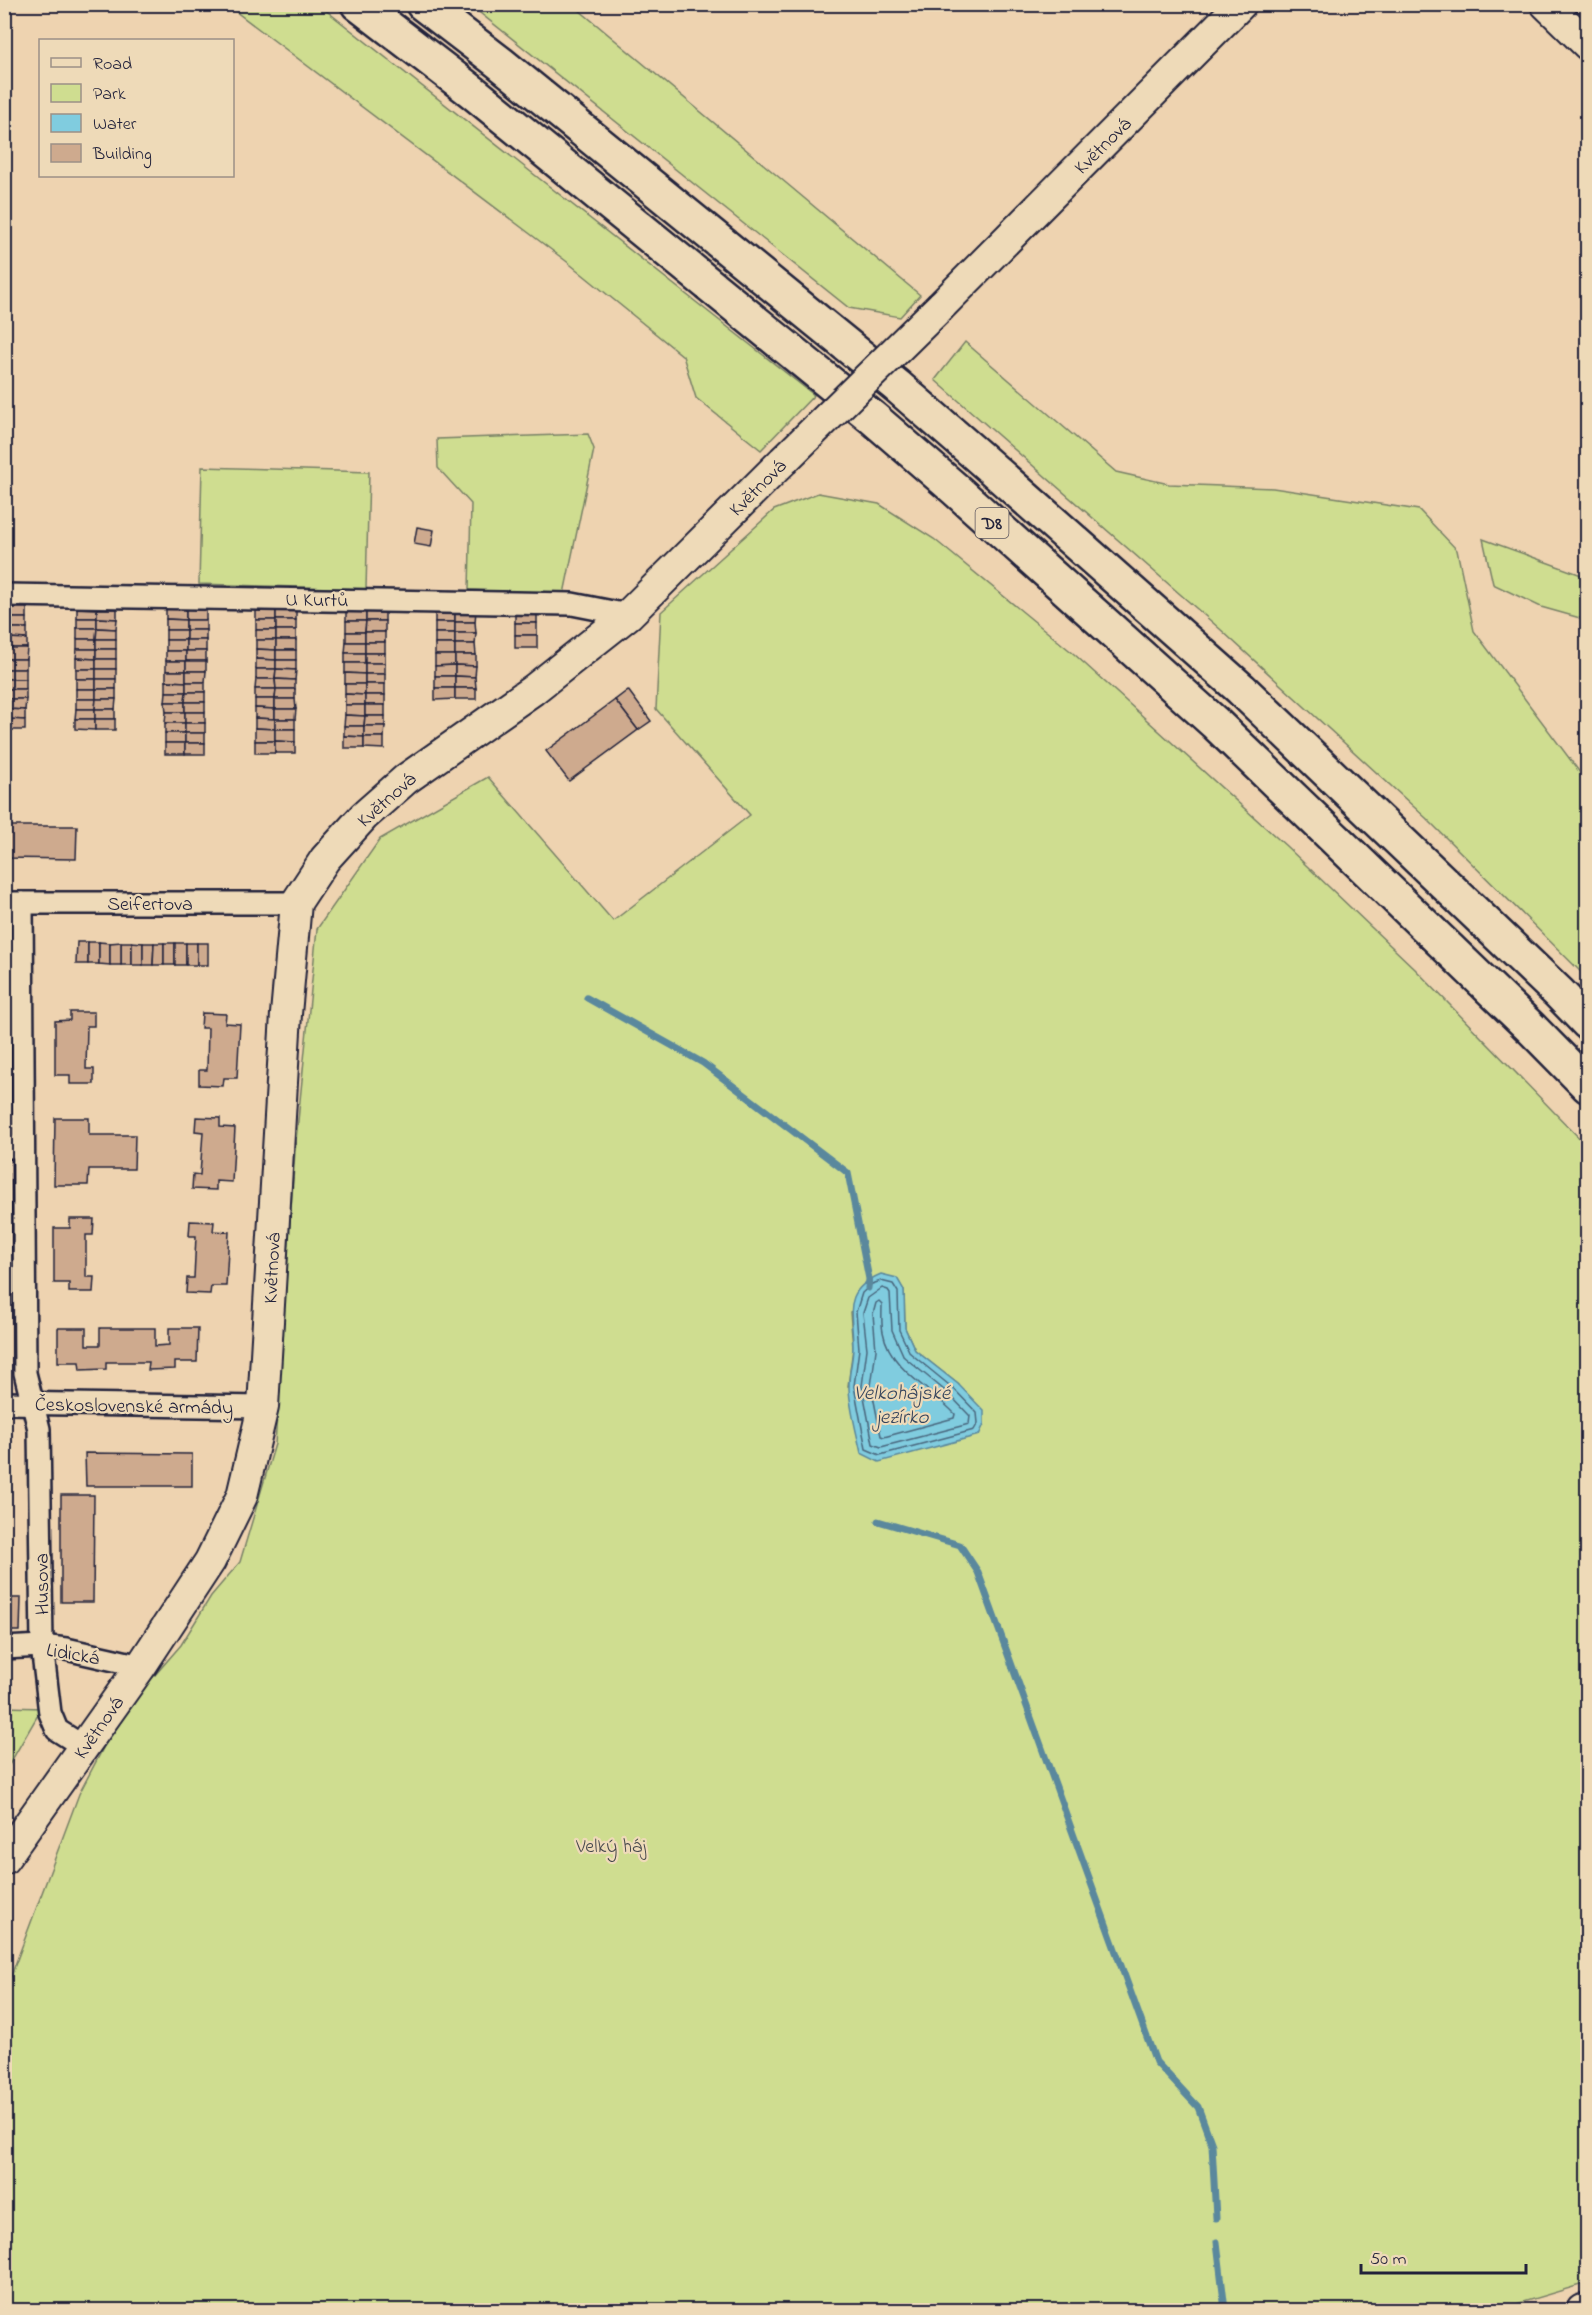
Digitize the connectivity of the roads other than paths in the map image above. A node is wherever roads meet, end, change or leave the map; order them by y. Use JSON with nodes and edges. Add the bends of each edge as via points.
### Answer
{"nodes":[{"id":1,"x":358,"y":4,"type":"edge"},
{"id":2,"x":423,"y":4,"type":"edge"},
{"id":3,"x":1241,"y":4,"type":"edge"},
{"id":4,"x":1546,"y":4,"type":"edge"},
{"id":5,"x":1587,"y":45,"type":"edge"},
{"id":6,"x":4,"y":595,"type":"edge"},
{"id":7,"x":628,"y":615,"type":"junction"},
{"id":8,"x":14,"y":903,"type":"edge"},
{"id":9,"x":296,"y":903,"type":"junction"},
{"id":10,"x":1587,"y":1023,"type":"edge"},
{"id":11,"x":1587,"y":1086,"type":"edge"},
{"id":12,"x":14,"y":1147,"type":"edge"},
{"id":13,"x":4,"y":1403,"type":"edge"},
{"id":14,"x":33,"y":1404,"type":"junction"},
{"id":15,"x":263,"y":1407,"type":"junction"},
{"id":16,"x":42,"y":1646,"type":"junction"},
{"id":17,"x":4,"y":1648,"type":"edge"},
{"id":18,"x":141,"y":1666,"type":"junction"},
{"id":19,"x":84,"y":1747,"type":"junction"},
{"id":20,"x":4,"y":1859,"type":"edge"},
{"id":21,"x":1587,"y":2309,"type":"edge"},
{"id":22,"x":1582,"y":2310,"type":"edge"}],
"edges":[{"from":1,"to":11,"type":"highway","number":"D8","via":[[484,100],[946,481],[1215,723]]},
{"from":2,"to":10,"type":"highway","number":"D8","via":[[888,378],[980,458],[1241,689]]},
{"from":3,"to":7,"type":"street","name":"Květnová","bridge":true},
{"from":4,"to":5,"type":"street"},
{"from":6,"to":7,"type":"street","name":"U Kurtů","via":[[572,604]]},
{"from":7,"to":9,"type":"street","name":"Květnová","via":[[533,690],[406,778],[325,859]]},
{"from":8,"to":9,"type":"street","name":"Seifertova"},
{"from":8,"to":12,"type":"street","name":"Husova"},
{"from":9,"to":15,"type":"street","name":"Květnová"},
{"from":12,"to":14,"type":"street","name":"Husova","via":[[25,1373]]},
{"from":13,"to":14,"type":"street","name":"Československé armády"},
{"from":14,"to":15,"type":"street","name":"Československé armády"},
{"from":14,"to":16,"type":"street","name":"Husova","via":[[39,1429]]},
{"from":15,"to":18,"type":"street","name":"Květnová","via":[[242,1496],[210,1561]]},
{"from":16,"to":17,"type":"street","name":"Lidická"},
{"from":16,"to":18,"type":"street","name":"Lidická"},
{"from":16,"to":19,"type":"street","name":"Husova","via":[[50,1713],[57,1730]]},
{"from":18,"to":19,"type":"street","name":"Květnová"},
{"from":19,"to":20,"type":"street","name":"Květnová"},
{"from":21,"to":22,"type":"street"}]}
